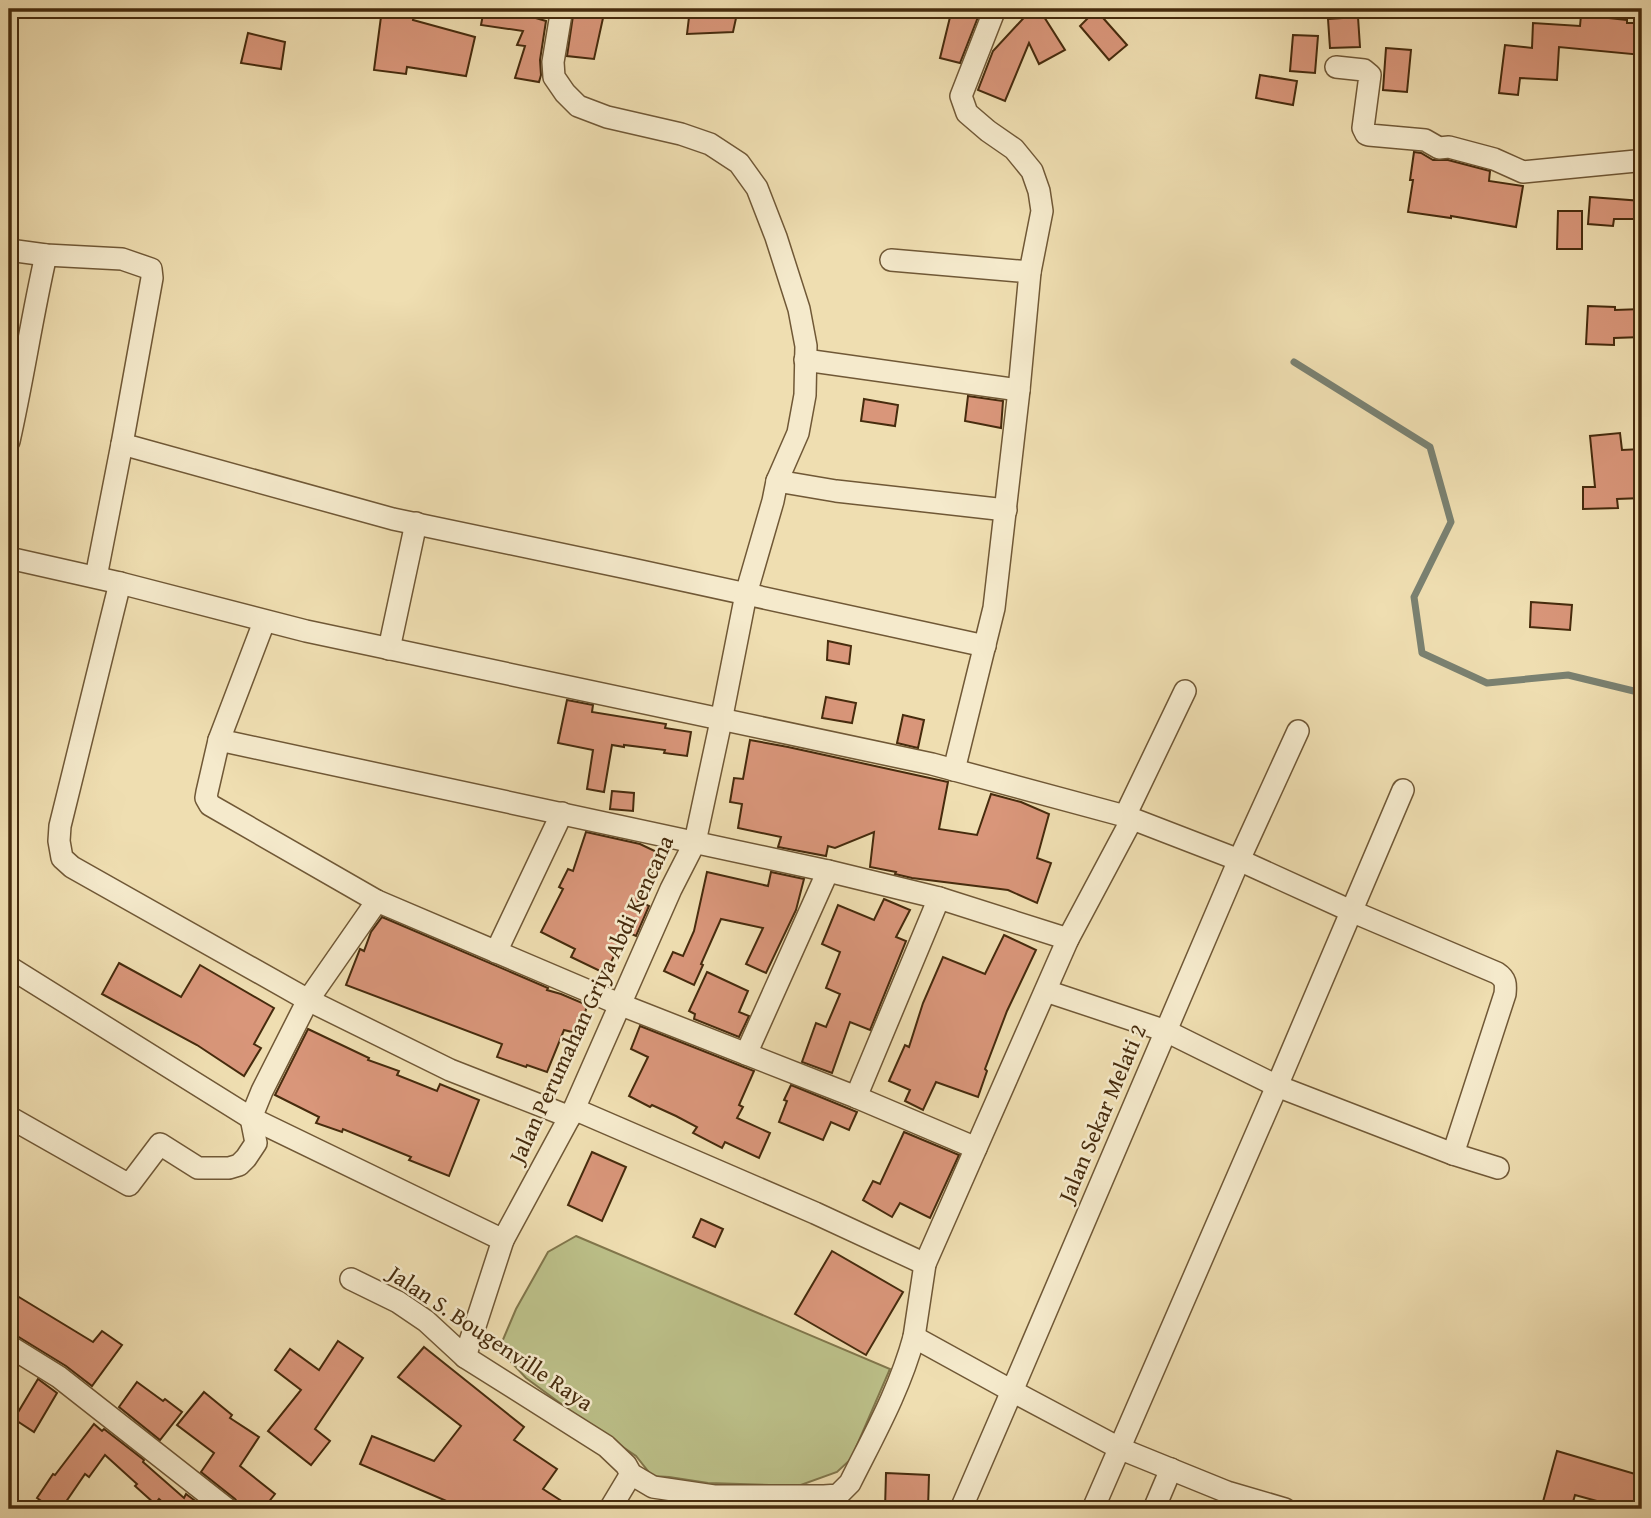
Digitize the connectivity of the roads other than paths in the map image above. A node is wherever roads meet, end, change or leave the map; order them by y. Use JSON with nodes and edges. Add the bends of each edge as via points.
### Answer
{"nodes":[{"id":1,"x":559,"y":9,"type":"edge"},
{"id":2,"x":995,"y":9,"type":"edge"},
{"id":3,"x":1336,"y":67,"type":"dead end"},
{"id":4,"x":1642,"y":162,"type":"edge"},
{"id":5,"x":9,"y":250,"type":"edge"},
{"id":6,"x":46,"y":255,"type":"junction"},
{"id":7,"x":891,"y":260,"type":"dead end"},
{"id":8,"x":1030,"y":272,"type":"junction"},
{"id":9,"x":806,"y":360,"type":"junction"},
{"id":10,"x":1019,"y":390,"type":"junction"},
{"id":11,"x":9,"y":441,"type":"edge"},
{"id":12,"x":122,"y":444,"type":"junction"},
{"id":13,"x":775,"y":491,"type":"junction"},
{"id":14,"x":1006,"y":510,"type":"junction"},
{"id":15,"x":416,"y":523,"type":"junction"},
{"id":16,"x":9,"y":558,"type":"edge"},
{"id":17,"x":96,"y":577,"type":"junction"},
{"id":18,"x":120,"y":583,"type":"junction"},
{"id":19,"x":746,"y":593,"type":"junction"},
{"id":20,"x":264,"y":622,"type":"junction"},
{"id":21,"x":985,"y":646,"type":"junction"},
{"id":22,"x":389,"y":649,"type":"junction"},
{"id":23,"x":1185,"y":691,"type":"dead end"},
{"id":24,"x":722,"y":721,"type":"junction"},
{"id":25,"x":1298,"y":731,"type":"dead end"},
{"id":26,"x":219,"y":740,"type":"junction"},
{"id":27,"x":954,"y":770,"type":"junction"},
{"id":28,"x":1403,"y":790,"type":"dead end"},
{"id":29,"x":562,"y":813,"type":"junction"},
{"id":30,"x":1129,"y":817,"type":"junction"},
{"id":31,"x":695,"y":842,"type":"junction"},
{"id":32,"x":1239,"y":860,"type":"junction"},
{"id":33,"x":828,"y":871,"type":"junction"},
{"id":34,"x":939,"y":898,"type":"junction"},
{"id":35,"x":377,"y":901,"type":"junction"},
{"id":36,"x":1351,"y":911,"type":"junction"},
{"id":37,"x":1068,"y":939,"type":"junction"},
{"id":38,"x":496,"y":952,"type":"junction"},
{"id":39,"x":9,"y":967,"type":"edge"},
{"id":40,"x":1046,"y":991,"type":"junction"},
{"id":41,"x":307,"y":1000,"type":"junction"},
{"id":42,"x":620,"y":1004,"type":"junction"},
{"id":43,"x":1166,"y":1031,"type":"junction"},
{"id":44,"x":746,"y":1054,"type":"junction"},
{"id":45,"x":1277,"y":1086,"type":"junction"},
{"id":46,"x":856,"y":1097,"type":"junction"},
{"id":47,"x":572,"y":1113,"type":"junction"},
{"id":48,"x":9,"y":1117,"type":"edge"},
{"id":49,"x":251,"y":1118,"type":"junction"},
{"id":50,"x":976,"y":1147,"type":"junction"},
{"id":51,"x":1452,"y":1154,"type":"junction"},
{"id":52,"x":1497,"y":1168,"type":"dead end"},
{"id":53,"x":503,"y":1240,"type":"junction"},
{"id":54,"x":925,"y":1264,"type":"junction"},
{"id":55,"x":351,"y":1279,"type":"dead end"},
{"id":56,"x":914,"y":1337,"type":"junction"},
{"id":57,"x":9,"y":1346,"type":"edge"},
{"id":58,"x":465,"y":1357,"type":"junction"},
{"id":59,"x":1012,"y":1391,"type":"junction"},
{"id":60,"x":1121,"y":1449,"type":"junction"},
{"id":61,"x":1171,"y":1469,"type":"junction"},
{"id":62,"x":631,"y":1474,"type":"junction"},
{"id":63,"x":1224,"y":1501,"type":"edge"},
{"id":64,"x":713,"y":1502,"type":"edge"},
{"id":65,"x":227,"y":1509,"type":"edge"},
{"id":66,"x":610,"y":1509,"type":"edge"},
{"id":67,"x":961,"y":1509,"type":"edge"},
{"id":68,"x":1093,"y":1509,"type":"edge"},
{"id":69,"x":1154,"y":1509,"type":"edge"},
{"id":70,"x":1285,"y":1509,"type":"edge"}],
"edges":[{"from":1,"to":9,"type":"street","name":"Jalan Perumahan Griya Abdi Kencana","via":[[554,77],[578,106],[710,144],[739,163],[757,188],[799,309]]},
{"from":2,"to":8,"type":"street","via":[[961,96],[967,113],[1014,149],[1032,171],[1042,211]]},
{"from":3,"to":4,"type":"street","via":[[1370,75],[1363,128],[1369,135],[1425,140],[1523,172]]},
{"from":5,"to":6,"type":"street"},
{"from":6,"to":11,"type":"street"},
{"from":6,"to":12,"type":"street","via":[[122,259],[151,269]]},
{"from":7,"to":8,"type":"street"},
{"from":8,"to":10,"type":"street"},
{"from":9,"to":10,"type":"street"},
{"from":9,"to":13,"type":"street","name":"Jalan Perumahan Griya Abdi Kencana","via":[[798,433]]},
{"from":10,"to":14,"type":"street"},
{"from":12,"to":15,"type":"street"},
{"from":12,"to":17,"type":"street"},
{"from":13,"to":14,"type":"street","via":[[836,491]]},
{"from":13,"to":19,"type":"street","name":"Jalan Perumahan Griya Abdi Kencana"},
{"from":14,"to":21,"type":"street"},
{"from":15,"to":19,"type":"street"},
{"from":15,"to":22,"type":"street"},
{"from":16,"to":17,"type":"street"},
{"from":17,"to":18,"type":"street"},
{"from":18,"to":20,"type":"street"},
{"from":18,"to":41,"type":"street","via":[[60,827],[62,858]]},
{"from":19,"to":21,"type":"street"},
{"from":19,"to":24,"type":"street","name":"Jalan Perumahan Griya Abdi Kencana"},
{"from":20,"to":22,"type":"street"},
{"from":20,"to":26,"type":"street"},
{"from":21,"to":27,"type":"street"},
{"from":22,"to":24,"type":"street"},
{"from":23,"to":30,"type":"street"},
{"from":24,"to":27,"type":"street"},
{"from":24,"to":31,"type":"street","name":"Jalan Perumahan Griya Abdi Kencana"},
{"from":25,"to":32,"type":"street","name":"Jalan Sekar Melati 2"},
{"from":26,"to":29,"type":"street"},
{"from":26,"to":35,"type":"street","via":[[206,792],[211,805]]},
{"from":27,"to":30,"type":"street"},
{"from":28,"to":36,"type":"street"},
{"from":29,"to":31,"type":"street"},
{"from":29,"to":38,"type":"street"},
{"from":30,"to":32,"type":"street"},
{"from":30,"to":37,"type":"street"},
{"from":31,"to":33,"type":"street"},
{"from":31,"to":42,"type":"street","name":"Jalan Perumahan Griya Abdi Kencana"},
{"from":32,"to":36,"type":"street"},
{"from":32,"to":43,"type":"street","name":"Jalan Sekar Melati 2"},
{"from":33,"to":34,"type":"street"},
{"from":33,"to":44,"type":"street"},
{"from":34,"to":37,"type":"street"},
{"from":34,"to":46,"type":"street"},
{"from":35,"to":38,"type":"street"},
{"from":35,"to":41,"type":"street"},
{"from":36,"to":45,"type":"street"},
{"from":36,"to":51,"type":"street","via":[[1504,978],[1504,994]]},
{"from":37,"to":40,"type":"street"},
{"from":38,"to":42,"type":"street"},
{"from":39,"to":49,"type":"street"},
{"from":40,"to":43,"type":"street"},
{"from":40,"to":50,"type":"street"},
{"from":41,"to":47,"type":"street","via":[[450,1070]]},
{"from":41,"to":49,"type":"street"},
{"from":42,"to":44,"type":"street"},
{"from":42,"to":47,"type":"street","name":"Jalan Perumahan Griya Abdi Kencana"},
{"from":43,"to":45,"type":"street"},
{"from":43,"to":59,"type":"street","name":"Jalan Sekar Melati 2"},
{"from":44,"to":46,"type":"street"},
{"from":45,"to":51,"type":"street"},
{"from":45,"to":60,"type":"street"},
{"from":46,"to":50,"type":"street"},
{"from":47,"to":53,"type":"street","name":"Jalan Perumahan Griya Abdi Kencana"},
{"from":47,"to":54,"type":"street","via":[[815,1213]]},
{"from":48,"to":49,"type":"street","via":[[129,1185],[160,1144],[198,1168],[239,1165],[256,1143]]},
{"from":49,"to":53,"type":"street"},
{"from":50,"to":54,"type":"street"},
{"from":51,"to":52,"type":"street"},
{"from":53,"to":58,"type":"street","name":"Jalan Perumahan Griya Abdi Kencana"},
{"from":54,"to":56,"type":"street"},
{"from":55,"to":58,"type":"street","name":"Jalan S. Bougenville Raya","via":[[426,1321]]},
{"from":56,"to":59,"type":"street"},
{"from":56,"to":64,"type":"street","name":"Jalan S. Bougenville Raya","via":[[898,1388],[850,1483],[838,1495]]},
{"from":57,"to":65,"type":"street","via":[[59,1377]]},
{"from":58,"to":62,"type":"street","name":"Jalan S. Bougenville Raya","via":[[606,1446]]},
{"from":59,"to":60,"type":"street"},
{"from":59,"to":67,"type":"street","name":"Jalan Sekar Melati 2"},
{"from":60,"to":61,"type":"street"},
{"from":60,"to":68,"type":"street"},
{"from":61,"to":63,"type":"street"},
{"from":61,"to":69,"type":"street"},
{"from":62,"to":64,"type":"street","name":"Jalan S. Bougenville Raya","via":[[653,1487]]},
{"from":62,"to":66,"type":"street"},
{"from":63,"to":70,"type":"street"}]}
